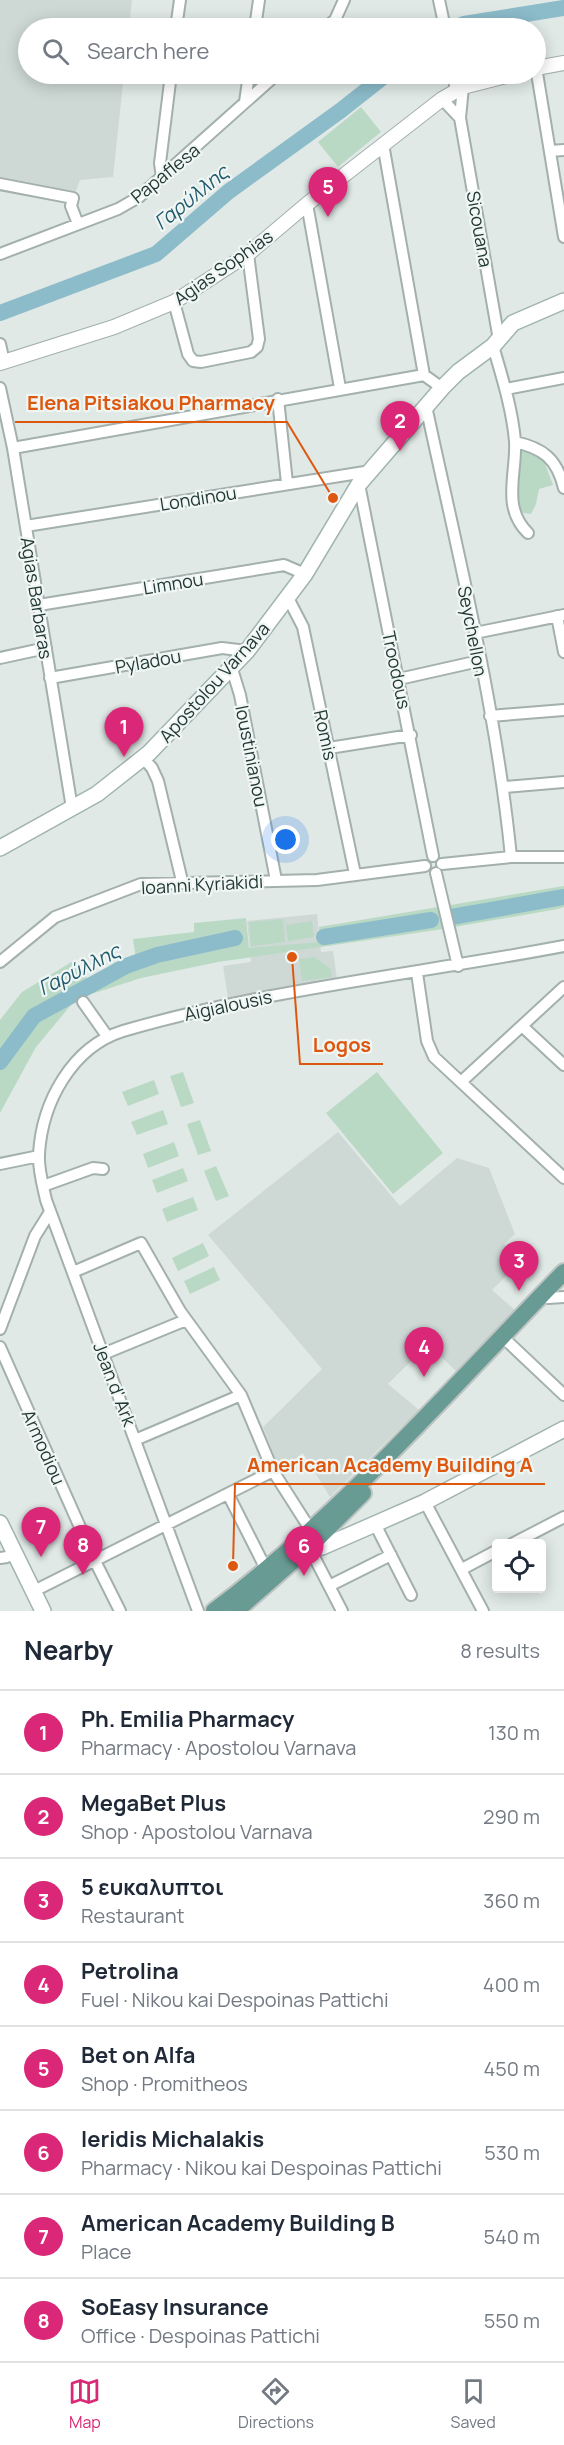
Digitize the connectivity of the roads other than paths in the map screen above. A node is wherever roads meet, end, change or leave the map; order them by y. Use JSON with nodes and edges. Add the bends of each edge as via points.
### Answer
{"nodes":[{"id":1,"x":180,"y":0,"type":"edge"},
{"id":2,"x":259,"y":0,"type":"edge"},
{"id":3,"x":344,"y":0,"type":"edge"},
{"id":4,"x":439,"y":0,"type":"edge"},
{"id":5,"x":177,"y":18,"type":"edge"},
{"id":6,"x":256,"y":18,"type":"edge"},
{"id":7,"x":336,"y":18,"type":"edge"},
{"id":8,"x":443,"y":18,"type":"edge"},
{"id":9,"x":564,"y":63,"type":"edge"},
{"id":10,"x":546,"y":66,"type":"edge"},
{"id":11,"x":170,"y":84,"type":"edge"},
{"id":12,"x":248,"y":84,"type":"edge"},
{"id":13,"x":265,"y":84,"type":"edge"},
{"id":14,"x":458,"y":84,"type":"edge"},
{"id":15,"x":478,"y":84,"type":"edge"},
{"id":16,"x":539,"y":84,"type":"edge"},
{"id":17,"x":460,"y":89,"type":"junction"},
{"id":18,"x":442,"y":99,"type":"junction"},
{"id":19,"x":245,"y":102,"type":"junction"},
{"id":20,"x":460,"y":118,"type":"junction"},
{"id":21,"x":383,"y":144,"type":"junction"},
{"id":22,"x":564,"y":150,"type":"edge"},
{"id":23,"x":550,"y":151,"type":"junction"},
{"id":24,"x":162,"y":178,"type":"junction"},
{"id":25,"x":0,"y":184,"type":"edge"},
{"id":26,"x":307,"y":204,"type":"junction"},
{"id":27,"x":78,"y":224,"type":"junction"},
{"id":28,"x":563,"y":226,"type":"edge"},
{"id":29,"x":564,"y":237,"type":"edge"},
{"id":30,"x":0,"y":254,"type":"edge"},
{"id":31,"x":248,"y":254,"type":"junction"},
{"id":32,"x":564,"y":301,"type":"edge"},
{"id":33,"x":174,"y":302,"type":"junction"},
{"id":34,"x":496,"y":343,"type":"junction"},
{"id":35,"x":0,"y":344,"type":"edge"},
{"id":36,"x":2,"y":363,"type":"edge"},
{"id":37,"x":424,"y":375,"type":"junction"},
{"id":38,"x":564,"y":378,"type":"edge"},
{"id":39,"x":0,"y":388,"type":"edge"},
{"id":40,"x":340,"y":388,"type":"junction"},
{"id":41,"x":442,"y":388,"type":"junction"},
{"id":42,"x":506,"y":389,"type":"junction"},
{"id":43,"x":278,"y":399,"type":"junction"},
{"id":44,"x":426,"y":406,"type":"junction"},
{"id":45,"x":515,"y":442,"type":"junction"},
{"id":46,"x":13,"y":448,"type":"junction"},
{"id":47,"x":371,"y":471,"type":"junction"},
{"id":48,"x":287,"y":483,"type":"junction"},
{"id":49,"x":360,"y":484,"type":"junction"},
{"id":50,"x":564,"y":488,"type":"edge"},
{"id":51,"x":26,"y":526,"type":"junction"},
{"id":52,"x":528,"y":533,"type":"dead end"},
{"id":53,"x":305,"y":574,"type":"junction"},
{"id":54,"x":288,"y":598,"type":"junction"},
{"id":55,"x":39,"y":605,"type":"junction"},
{"id":56,"x":561,"y":615,"type":"edge"},
{"id":57,"x":475,"y":633,"type":"junction"},
{"id":58,"x":46,"y":648,"type":"junction"},
{"id":59,"x":247,"y":651,"type":"junction"},
{"id":60,"x":564,"y":652,"type":"edge"},
{"id":61,"x":0,"y":658,"type":"edge"},
{"id":62,"x":479,"y":661,"type":"junction"},
{"id":63,"x":232,"y":669,"type":"junction"},
{"id":64,"x":50,"y":678,"type":"junction"},
{"id":65,"x":399,"y":679,"type":"junction"},
{"id":66,"x":564,"y":710,"type":"edge"},
{"id":67,"x":490,"y":716,"type":"junction"},
{"id":68,"x":411,"y":735,"type":"junction"},
{"id":69,"x":329,"y":748,"type":"junction"},
{"id":70,"x":143,"y":758,"type":"junction"},
{"id":71,"x":564,"y":782,"type":"edge"},
{"id":72,"x":504,"y":787,"type":"junction"},
{"id":73,"x":72,"y":808,"type":"junction"},
{"id":74,"x":1,"y":843,"type":"edge"},
{"id":75,"x":433,"y":856,"type":"junction"},
{"id":76,"x":511,"y":857,"type":"junction"},
{"id":77,"x":564,"y":857,"type":"edge"},
{"id":78,"x":425,"y":866,"type":"junction"},
{"id":79,"x":439,"y":868,"type":"junction"},
{"id":80,"x":355,"y":874,"type":"junction"},
{"id":81,"x":276,"y":880,"type":"junction"},
{"id":82,"x":182,"y":881,"type":"junction"},
{"id":83,"x":564,"y":946,"type":"edge"},
{"id":84,"x":0,"y":962,"type":"edge"},
{"id":85,"x":458,"y":966,"type":"junction"},
{"id":86,"x":417,"y":973,"type":"junction"},
{"id":87,"x":564,"y":987,"type":"edge"},
{"id":88,"x":83,"y":1002,"type":"dead end"},
{"id":89,"x":522,"y":1026,"type":"junction"},
{"id":90,"x":107,"y":1036,"type":"junction"},
{"id":91,"x":564,"y":1065,"type":"edge"},
{"id":92,"x":462,"y":1081,"type":"junction"},
{"id":93,"x":39,"y":1156,"type":"junction"},
{"id":94,"x":0,"y":1164,"type":"edge"},
{"id":95,"x":103,"y":1169,"type":"dead end"},
{"id":96,"x":564,"y":1178,"type":"edge"},
{"id":97,"x":43,"y":1186,"type":"junction"},
{"id":98,"x":50,"y":1212,"type":"junction"},
{"id":99,"x":73,"y":1272,"type":"junction"},
{"id":100,"x":563,"y":1279,"type":"edge"},
{"id":101,"x":556,"y":1297,"type":"edge"},
{"id":102,"x":186,"y":1320,"type":"junction"},
{"id":103,"x":0,"y":1329,"type":"edge"},
{"id":104,"x":508,"y":1342,"type":"junction"},
{"id":105,"x":0,"y":1347,"type":"edge"},
{"id":106,"x":103,"y":1354,"type":"junction"},
{"id":107,"x":241,"y":1395,"type":"junction"},
{"id":108,"x":564,"y":1395,"type":"edge"},
{"id":109,"x":564,"y":1429,"type":"edge"},
{"id":110,"x":135,"y":1440,"type":"junction"},
{"id":111,"x":273,"y":1471,"type":"junction"},
{"id":112,"x":228,"y":1494,"type":"junction"},
{"id":113,"x":425,"y":1502,"type":"junction"},
{"id":114,"x":564,"y":1517,"type":"edge"},
{"id":115,"x":0,"y":1522,"type":"edge"},
{"id":116,"x":167,"y":1523,"type":"junction"},
{"id":117,"x":375,"y":1524,"type":"junction"},
{"id":118,"x":310,"y":1529,"type":"junction"},
{"id":119,"x":522,"y":1539,"type":"edge"},
{"id":120,"x":0,"y":1540,"type":"edge"},
{"id":121,"x":309,"y":1547,"type":"junction"},
{"id":122,"x":492,"y":1553,"type":"edge"},
{"id":123,"x":391,"y":1555,"type":"junction"},
{"id":124,"x":281,"y":1557,"type":"junction"},
{"id":125,"x":4,"y":1558,"type":"edge"},
{"id":126,"x":95,"y":1561,"type":"junction"},
{"id":127,"x":462,"y":1569,"type":"junction"},
{"id":128,"x":267,"y":1571,"type":"junction"},
{"id":129,"x":329,"y":1586,"type":"junction"},
{"id":130,"x":34,"y":1591,"type":"junction"},
{"id":131,"x":411,"y":1595,"type":"dead end"},
{"id":132,"x":31,"y":1611,"type":"edge"},
{"id":133,"x":43,"y":1611,"type":"edge"},
{"id":134,"x":120,"y":1611,"type":"edge"},
{"id":135,"x":198,"y":1611,"type":"edge"},
{"id":136,"x":214,"y":1611,"type":"edge"},
{"id":137,"x":236,"y":1611,"type":"edge"},
{"id":138,"x":342,"y":1611,"type":"edge"},
{"id":139,"x":483,"y":1611,"type":"edge"}],
"edges":[{"from":1,"to":5,"type":"street"},
{"from":2,"to":6,"type":"street"},
{"from":3,"to":7,"type":"street"},
{"from":4,"to":8,"type":"street"},
{"from":9,"to":10,"type":"street"},
{"from":11,"to":24,"type":"street","via":[[160,163]]},
{"from":12,"to":19,"type":"street"},
{"from":13,"to":19,"type":"street","name":"Papaflesa"},
{"from":14,"to":17,"type":"street","name":"Sicouana"},
{"from":15,"to":17,"type":"street","name":"Agias Sophias"},
{"from":16,"to":23,"type":"street"},
{"from":17,"to":18,"type":"street","name":"Agias Sophias"},
{"from":17,"to":20,"type":"street","name":"Sicouana"},
{"from":18,"to":20,"type":"street"},
{"from":18,"to":21,"type":"street","name":"Agias Sophias"},
{"from":19,"to":24,"type":"street","name":"Papaflesa"},
{"from":20,"to":34,"type":"street","name":"Sicouana"},
{"from":21,"to":26,"type":"street","name":"Agias Sophias"},
{"from":21,"to":37,"type":"street"},
{"from":22,"to":23,"type":"street"},
{"from":23,"to":28,"type":"street"},
{"from":24,"to":27,"type":"street","name":"Papaflesa","via":[[118,209]]},
{"from":25,"to":27,"type":"street","via":[[73,198],[71,206]]},
{"from":26,"to":31,"type":"street","name":"Agias Sophias"},
{"from":26,"to":40,"type":"street"},
{"from":27,"to":30,"type":"street","name":"Papaflesa"},
{"from":28,"to":29,"type":"street"},
{"from":31,"to":33,"type":"street","name":"Agias Sophias"},
{"from":31,"to":33,"type":"street","via":[[259,339],[258,347],[251,352],[193,361]]},
{"from":32,"to":34,"type":"main road","name":"Apostolou Varnava","via":[[513,323]]},
{"from":33,"to":36,"type":"street","name":"Agias Sophias","via":[[114,327]]},
{"from":34,"to":41,"type":"main road","name":"Apostolou Varnava"},
{"from":34,"to":42,"type":"street","name":"Sicouana"},
{"from":35,"to":36,"type":"street"},
{"from":37,"to":40,"type":"street"},
{"from":37,"to":41,"type":"street"},
{"from":38,"to":42,"type":"street"},
{"from":39,"to":46,"type":"street","name":"Agias Barbaras"},
{"from":40,"to":43,"type":"street"},
{"from":41,"to":44,"type":"main road","name":"Apostolou Varnava"},
{"from":42,"to":45,"type":"street","name":"Sicouana"},
{"from":43,"to":46,"type":"street"},
{"from":43,"to":48,"type":"street"},
{"from":44,"to":47,"type":"main road","name":"Apostolou Varnava"},
{"from":44,"to":57,"type":"street","name":"Seychellon"},
{"from":45,"to":50,"type":"street","via":[[535,447],[552,459]]},
{"from":45,"to":52,"type":"street","name":"Sicouana","via":[[512,508],[518,524]]},
{"from":46,"to":51,"type":"street","name":"Agias Barbaras"},
{"from":47,"to":48,"type":"street","name":"Londinou"},
{"from":47,"to":49,"type":"main road","name":"Apostolou Varnava"},
{"from":48,"to":51,"type":"street","name":"Londinou"},
{"from":49,"to":53,"type":"main road","name":"Apostolou Varnava"},
{"from":49,"to":65,"type":"street","name":"Troodous"},
{"from":51,"to":55,"type":"street","name":"Agias Barbaras"},
{"from":53,"to":54,"type":"main road","name":"Apostolou Varnava"},
{"from":53,"to":55,"type":"street","name":"Limnou","via":[[284,565]]},
{"from":54,"to":59,"type":"main road","name":"Apostolou Varnava"},
{"from":54,"to":69,"type":"street","name":"Romis","via":[[303,627]]},
{"from":55,"to":58,"type":"street","name":"Agias Barbaras"},
{"from":56,"to":57,"type":"street"},
{"from":56,"to":60,"type":"street"},
{"from":57,"to":62,"type":"street","name":"Seychellon"},
{"from":58,"to":61,"type":"street"},
{"from":58,"to":64,"type":"street","name":"Agias Barbaras"},
{"from":59,"to":63,"type":"main road","name":"Apostolou Varnava"},
{"from":59,"to":64,"type":"street","name":"Pyladou","via":[[222,648]]},
{"from":62,"to":65,"type":"street"},
{"from":62,"to":67,"type":"street","name":"Seychellon"},
{"from":63,"to":70,"type":"main road","name":"Apostolou Varnava"},
{"from":63,"to":81,"type":"street","name":"Ioustinianou"},
{"from":64,"to":73,"type":"street","name":"Agias Barbaras"},
{"from":65,"to":68,"type":"street","name":"Troodous"},
{"from":66,"to":67,"type":"street"},
{"from":67,"to":72,"type":"street","name":"Seychellon"},
{"from":68,"to":69,"type":"street"},
{"from":68,"to":75,"type":"street","name":"Troodous"},
{"from":69,"to":80,"type":"street","name":"Romis"},
{"from":70,"to":73,"type":"main road","name":"Apostolou Varnava"},
{"from":70,"to":82,"type":"street","via":[[158,781]]},
{"from":71,"to":72,"type":"street"},
{"from":72,"to":76,"type":"street","name":"Seychellon"},
{"from":73,"to":74,"type":"main road","name":"Apostolou Varnava"},
{"from":75,"to":78,"type":"street"},
{"from":75,"to":79,"type":"street","via":[[440,859]]},
{"from":76,"to":77,"type":"street"},
{"from":76,"to":79,"type":"street"},
{"from":78,"to":79,"type":"street","via":[[430,873]]},
{"from":78,"to":80,"type":"street","name":"Ioanni Kyriakidi"},
{"from":79,"to":85,"type":"street"},
{"from":80,"to":81,"type":"street","name":"Ioanni Kyriakidi","via":[[317,880]]},
{"from":81,"to":82,"type":"street","name":"Ioanni Kyriakidi"},
{"from":82,"to":84,"type":"street","name":"Ioanni Kyriakidi","via":[[141,884],[55,917]]},
{"from":83,"to":85,"type":"street","name":"Aigialousis"},
{"from":85,"to":86,"type":"street","name":"Aigialousis"},
{"from":86,"to":90,"type":"street","name":"Aigialousis","via":[[231,1003]]},
{"from":86,"to":92,"type":"street","via":[[427,1041],[434,1057]]},
{"from":87,"to":89,"type":"street"},
{"from":88,"to":90,"type":"street"},
{"from":89,"to":91,"type":"street"},
{"from":89,"to":92,"type":"street"},
{"from":90,"to":93,"type":"street","name":"Aigialousis","via":[[76,1060],[49,1105]]},
{"from":92,"to":96,"type":"street"},
{"from":93,"to":94,"type":"street"},
{"from":93,"to":97,"type":"street","name":"Jean d' Ark"},
{"from":95,"to":97,"type":"street","via":[[93,1168]]},
{"from":97,"to":98,"type":"street","name":"Jean d' Ark"},
{"from":98,"to":99,"type":"street","name":"Jean d' Ark"},
{"from":98,"to":103,"type":"street","via":[[35,1236]]},
{"from":99,"to":102,"type":"street","via":[[141,1243]]},
{"from":99,"to":106,"type":"street","name":"Jean d' Ark"},
{"from":100,"to":101,"type":"main road"},
{"from":100,"to":118,"type":"main road"},
{"from":101,"to":104,"type":"main road"},
{"from":102,"to":106,"type":"street"},
{"from":102,"to":107,"type":"street"},
{"from":104,"to":108,"type":"street"},
{"from":104,"to":121,"type":"main road"},
{"from":105,"to":126,"type":"street","name":"Armodiou"},
{"from":106,"to":110,"type":"street","name":"Jean d' Ark"},
{"from":107,"to":110,"type":"street"},
{"from":107,"to":111,"type":"street"},
{"from":109,"to":113,"type":"main road"},
{"from":110,"to":116,"type":"street","name":"Jean d' Ark"},
{"from":111,"to":112,"type":"street"},
{"from":111,"to":118,"type":"street"},
{"from":112,"to":116,"type":"street"},
{"from":112,"to":128,"type":"street"},
{"from":113,"to":117,"type":"main road"},
{"from":113,"to":127,"type":"street"},
{"from":114,"to":119,"type":"street"},
{"from":115,"to":130,"type":"main road"},
{"from":116,"to":126,"type":"street"},
{"from":116,"to":135,"type":"street","name":"Jean d' Ark"},
{"from":117,"to":121,"type":"main road","via":[[322,1547]]},
{"from":117,"to":123,"type":"street"},
{"from":118,"to":124,"type":"main road"},
{"from":120,"to":125,"type":"main road"},
{"from":121,"to":124,"type":"main road","via":[[299,1547]]},
{"from":121,"to":129,"type":"street"},
{"from":121,"to":137,"type":"main road"},
{"from":122,"to":127,"type":"street"},
{"from":123,"to":129,"type":"street"},
{"from":123,"to":131,"type":"street"},
{"from":124,"to":128,"type":"main road"},
{"from":125,"to":132,"type":"main road"},
{"from":126,"to":130,"type":"street"},
{"from":126,"to":134,"type":"street","name":"Armodiou"},
{"from":127,"to":139,"type":"street"},
{"from":128,"to":136,"type":"main road"},
{"from":129,"to":138,"type":"street"},
{"from":130,"to":133,"type":"main road"}]}
